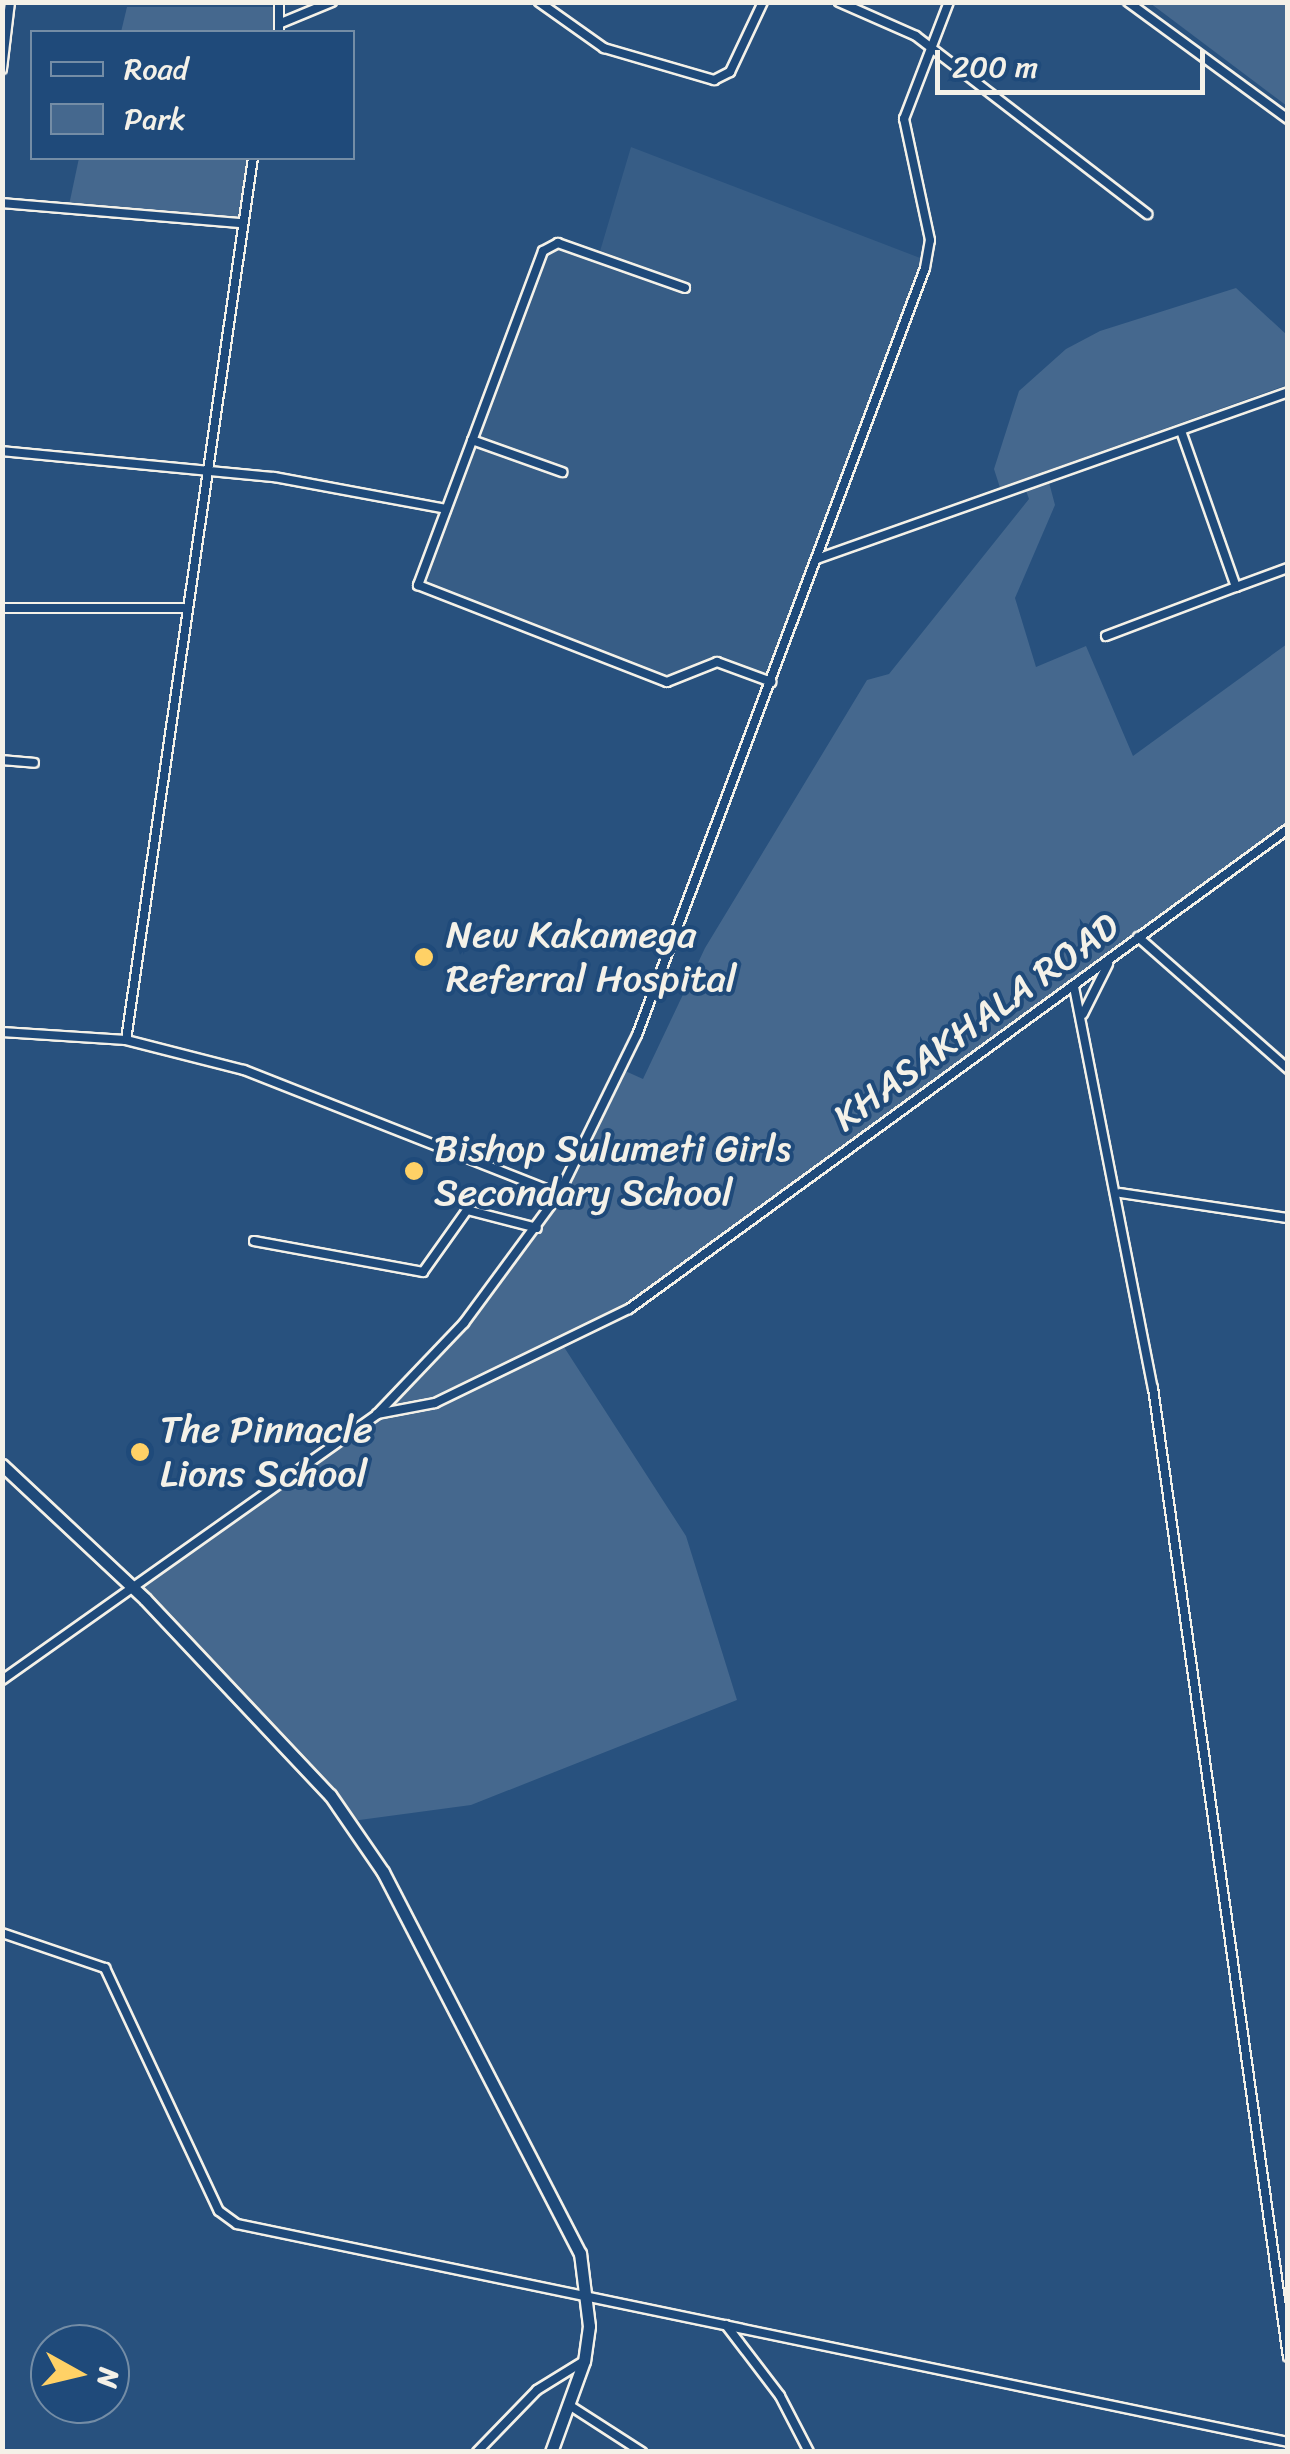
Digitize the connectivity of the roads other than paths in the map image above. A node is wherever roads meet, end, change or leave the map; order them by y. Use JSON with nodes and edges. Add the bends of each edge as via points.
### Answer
{"nodes":[{"id":1,"x":10,"y":2,"type":"edge"},
{"id":2,"x":279,"y":2,"type":"edge"},
{"id":3,"x":332,"y":2,"type":"edge"},
{"id":4,"x":539,"y":2,"type":"edge"},
{"id":5,"x":763,"y":2,"type":"edge"},
{"id":6,"x":839,"y":2,"type":"edge"},
{"id":7,"x":949,"y":2,"type":"edge"},
{"id":8,"x":1128,"y":2,"type":"edge"},
{"id":9,"x":852,"y":5,"type":"edge"},
{"id":10,"x":280,"y":28,"type":"edge"},
{"id":11,"x":5,"y":31,"type":"edge"},
{"id":12,"x":931,"y":48,"type":"junction"},
{"id":13,"x":2,"y":69,"type":"edge"},
{"id":14,"x":1288,"y":119,"type":"edge"},
{"id":15,"x":253,"y":160,"type":"edge"},
{"id":16,"x":2,"y":203,"type":"edge"},
{"id":17,"x":1147,"y":214,"type":"dead end"},
{"id":18,"x":241,"y":223,"type":"junction"},
{"id":19,"x":686,"y":288,"type":"dead end"},
{"id":20,"x":1288,"y":392,"type":"edge"},
{"id":21,"x":1181,"y":431,"type":"junction"},
{"id":22,"x":472,"y":440,"type":"junction"},
{"id":23,"x":2,"y":451,"type":"edge"},
{"id":24,"x":202,"y":471,"type":"junction"},
{"id":25,"x":562,"y":472,"type":"dead end"},
{"id":26,"x":446,"y":509,"type":"junction"},
{"id":27,"x":818,"y":559,"type":"junction"},
{"id":28,"x":1288,"y":568,"type":"edge"},
{"id":29,"x":1236,"y":587,"type":"junction"},
{"id":30,"x":2,"y":608,"type":"edge"},
{"id":31,"x":184,"y":608,"type":"junction"},
{"id":32,"x":1106,"y":636,"type":"dead end"},
{"id":33,"x":771,"y":682,"type":"junction"},
{"id":34,"x":2,"y":760,"type":"edge"},
{"id":35,"x":34,"y":763,"type":"dead end"},
{"id":36,"x":1288,"y":829,"type":"edge"},
{"id":37,"x":1138,"y":937,"type":"junction"},
{"id":38,"x":1110,"y":960,"type":"junction"},
{"id":39,"x":1074,"y":987,"type":"junction"},
{"id":40,"x":1083,"y":1014,"type":"junction"},
{"id":41,"x":2,"y":1032,"type":"edge"},
{"id":42,"x":126,"y":1040,"type":"junction"},
{"id":43,"x":1288,"y":1068,"type":"edge"},
{"id":44,"x":1120,"y":1193,"type":"junction"},
{"id":45,"x":559,"y":1194,"type":"junction"},
{"id":46,"x":1288,"y":1218,"type":"edge"},
{"id":47,"x":537,"y":1228,"type":"junction"},
{"id":48,"x":254,"y":1241,"type":"dead end"},
{"id":49,"x":377,"y":1414,"type":"junction"},
{"id":50,"x":2,"y":1465,"type":"edge"},
{"id":51,"x":134,"y":1589,"type":"junction"},
{"id":52,"x":2,"y":1680,"type":"edge"},
{"id":53,"x":2,"y":1933,"type":"edge"},
{"id":54,"x":587,"y":2292,"type":"junction"},
{"id":55,"x":726,"y":2325,"type":"junction"},
{"id":56,"x":1288,"y":2357,"type":"edge"},
{"id":57,"x":584,"y":2361,"type":"junction"},
{"id":58,"x":568,"y":2405,"type":"junction"},
{"id":59,"x":1283,"y":2441,"type":"edge"},
{"id":60,"x":477,"y":2452,"type":"edge"},
{"id":61,"x":551,"y":2452,"type":"edge"},
{"id":62,"x":642,"y":2452,"type":"edge"},
{"id":63,"x":809,"y":2452,"type":"edge"},
{"id":64,"x":1278,"y":2452,"type":"edge"}],
"edges":[{"from":1,"to":11,"type":"street"},
{"from":2,"to":10,"type":"street"},
{"from":3,"to":10,"type":"street"},
{"from":4,"to":5,"type":"street","via":[[604,48],[714,80],[730,72]]},
{"from":6,"to":9,"type":"street"},
{"from":7,"to":12,"type":"street"},
{"from":8,"to":14,"type":"street"},
{"from":9,"to":12,"type":"street"},
{"from":11,"to":13,"type":"street"},
{"from":12,"to":17,"type":"street"},
{"from":12,"to":27,"type":"street","via":[[904,136],[929,250]]},
{"from":15,"to":18,"type":"street"},
{"from":16,"to":18,"type":"street"},
{"from":18,"to":24,"type":"street"},
{"from":19,"to":22,"type":"street","via":[[549,246]]},
{"from":20,"to":21,"type":"street"},
{"from":21,"to":27,"type":"street"},
{"from":21,"to":29,"type":"street"},
{"from":22,"to":25,"type":"street"},
{"from":22,"to":26,"type":"street"},
{"from":23,"to":24,"type":"street"},
{"from":24,"to":26,"type":"street"},
{"from":24,"to":31,"type":"street"},
{"from":26,"to":33,"type":"street","via":[[418,585],[667,682],[717,662]]},
{"from":27,"to":33,"type":"street"},
{"from":28,"to":29,"type":"street"},
{"from":29,"to":32,"type":"street"},
{"from":30,"to":31,"type":"street"},
{"from":31,"to":42,"type":"street"},
{"from":33,"to":45,"type":"street","via":[[637,1035]]},
{"from":34,"to":35,"type":"street"},
{"from":36,"to":37,"type":"street","name":"KHASAKHALA ROAD"},
{"from":37,"to":38,"type":"street","name":"KHASAKHALA ROAD"},
{"from":37,"to":43,"type":"street"},
{"from":38,"to":39,"type":"street","name":"KHASAKHALA ROAD"},
{"from":38,"to":40,"type":"street"},
{"from":39,"to":40,"type":"street"},
{"from":39,"to":49,"type":"street","name":"KHASAKHALA ROAD","via":[[629,1309],[435,1403]]},
{"from":40,"to":44,"type":"street"},
{"from":41,"to":42,"type":"street"},
{"from":42,"to":45,"type":"street","via":[[244,1070]]},
{"from":44,"to":46,"type":"street"},
{"from":44,"to":56,"type":"street"},
{"from":45,"to":47,"type":"street"},
{"from":47,"to":48,"type":"street","via":[[467,1210],[423,1272]]},
{"from":47,"to":49,"type":"street","via":[[464,1323]]},
{"from":49,"to":51,"type":"street"},
{"from":50,"to":51,"type":"main road"},
{"from":51,"to":52,"type":"street"},
{"from":51,"to":54,"type":"main road","via":[[352,1822],[556,2196]]},
{"from":53,"to":54,"type":"street","via":[[105,1968],[230,2221]]},
{"from":54,"to":55,"type":"street"},
{"from":54,"to":57,"type":"main road"},
{"from":55,"to":59,"type":"street"},
{"from":55,"to":63,"type":"street"},
{"from":57,"to":58,"type":"main road"},
{"from":57,"to":60,"type":"street","via":[[538,2390]]},
{"from":58,"to":61,"type":"main road"},
{"from":58,"to":62,"type":"street"},
{"from":59,"to":64,"type":"street"}]}
